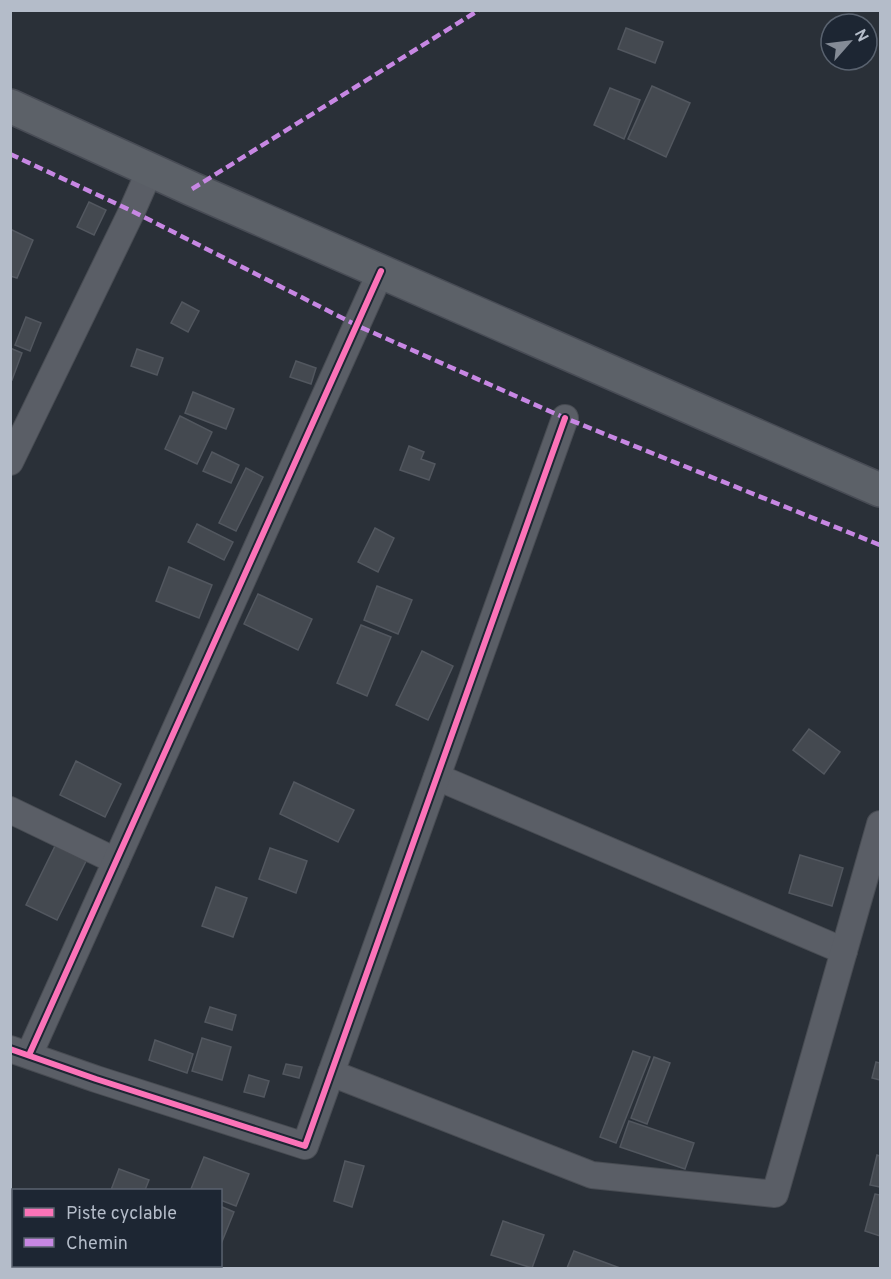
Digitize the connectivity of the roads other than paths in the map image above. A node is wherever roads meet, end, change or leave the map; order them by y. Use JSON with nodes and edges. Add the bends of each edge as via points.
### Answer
{"nodes":[{"id":1,"x":10,"y":106,"type":"edge"},
{"id":2,"x":150,"y":170,"type":"junction"},
{"id":3,"x":381,"y":272,"type":"junction"},
{"id":4,"x":565,"y":418,"type":"dead end"},
{"id":5,"x":10,"y":462,"type":"edge"},
{"id":6,"x":880,"y":490,"type":"edge"},
{"id":7,"x":437,"y":777,"type":"junction"},
{"id":8,"x":10,"y":810,"type":"edge"},
{"id":9,"x":880,"y":824,"type":"edge"},
{"id":10,"x":116,"y":861,"type":"junction"},
{"id":11,"x":844,"y":951,"type":"junction"},
{"id":12,"x":20,"y":1052,"type":"edge"},
{"id":13,"x":331,"y":1073,"type":"junction"}],
"edges":[{"from":1,"to":2,"type":"main road"},
{"from":2,"to":3,"type":"main road"},
{"from":2,"to":5,"type":"street"},
{"from":3,"to":6,"type":"main road"},
{"from":3,"to":10,"type":"street"},
{"from":4,"to":7,"type":"street"},
{"from":7,"to":11,"type":"street"},
{"from":7,"to":13,"type":"street"},
{"from":8,"to":10,"type":"street"},
{"from":9,"to":11,"type":"street"},
{"from":10,"to":12,"type":"street"},
{"from":11,"to":13,"type":"street","via":[[775,1194],[592,1175]]},
{"from":12,"to":13,"type":"street","via":[[305,1146]]}]}
